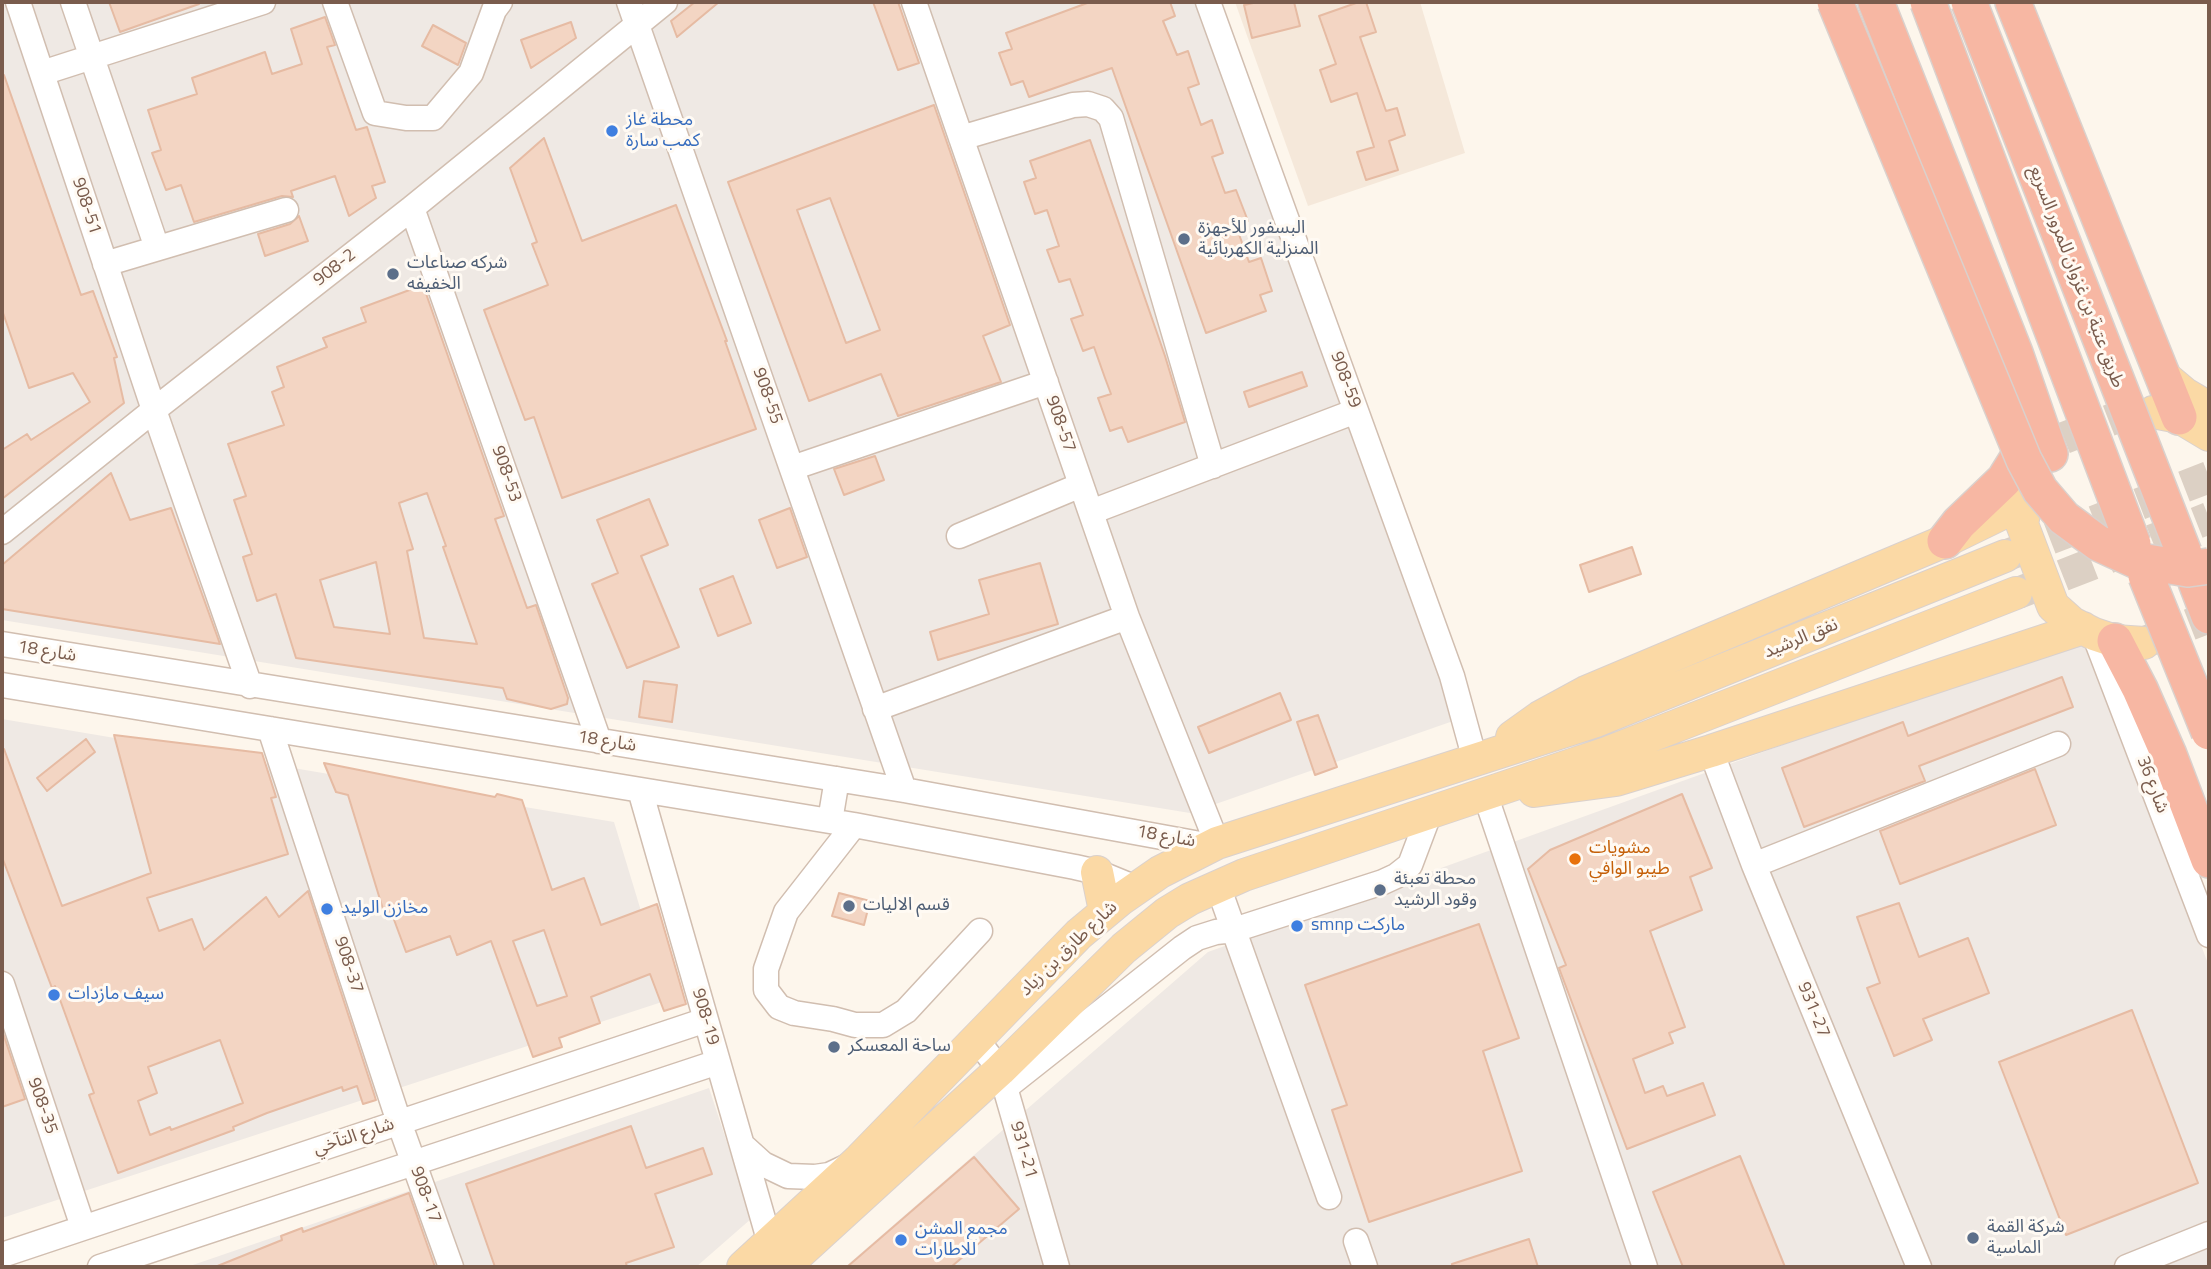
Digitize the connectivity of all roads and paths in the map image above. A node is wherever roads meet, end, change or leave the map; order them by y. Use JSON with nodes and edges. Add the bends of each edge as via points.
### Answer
{"nodes":[{"id":1,"x":18,"y":2,"type":"edge"},
{"id":2,"x":73,"y":2,"type":"edge"},
{"id":3,"x":263,"y":2,"type":"edge"},
{"id":4,"x":335,"y":2,"type":"edge"},
{"id":5,"x":500,"y":2,"type":"edge"},
{"id":6,"x":629,"y":2,"type":"edge"},
{"id":7,"x":666,"y":2,"type":"edge"},
{"id":8,"x":914,"y":2,"type":"edge"},
{"id":9,"x":1208,"y":2,"type":"edge"},
{"id":10,"x":1835,"y":2,"type":"edge"},
{"id":11,"x":1877,"y":2,"type":"edge"},
{"id":12,"x":1928,"y":2,"type":"edge"},
{"id":13,"x":1969,"y":2,"type":"edge"},
{"id":14,"x":2013,"y":2,"type":"edge"},
{"id":15,"x":638,"y":27,"type":"junction"},
{"id":16,"x":92,"y":57,"type":"junction"},
{"id":17,"x":42,"y":74,"type":"junction"},
{"id":18,"x":961,"y":138,"type":"junction"},
{"id":19,"x":412,"y":208,"type":"junction"},
{"id":20,"x":286,"y":210,"type":"dead end"},
{"id":21,"x":157,"y":248,"type":"junction"},
{"id":22,"x":105,"y":264,"type":"junction"},
{"id":23,"x":1046,"y":382,"type":"junction"},
{"id":24,"x":2034,"y":404,"type":"junction"},
{"id":25,"x":153,"y":410,"type":"junction"},
{"id":26,"x":1356,"y":411,"type":"junction"},
{"id":27,"x":2180,"y":412,"type":"edge"},
{"id":28,"x":2209,"y":435,"type":"edge"},
{"id":29,"x":2052,"y":451,"type":"dead end"},
{"id":30,"x":1213,"y":466,"type":"junction"},
{"id":31,"x":792,"y":468,"type":"junction"},
{"id":32,"x":1081,"y":485,"type":"junction"},
{"id":33,"x":1091,"y":512,"type":"junction"},
{"id":34,"x":2,"y":532,"type":"edge"},
{"id":35,"x":959,"y":536,"type":"dead end"},
{"id":36,"x":1945,"y":541,"type":"junction"},
{"id":37,"x":2133,"y":544,"type":"dead end"},
{"id":38,"x":2005,"y":556,"type":"tunnel mouth"},
{"id":39,"x":2196,"y":567,"type":"edge"},
{"id":40,"x":2146,"y":576,"type":"dead end"},
{"id":41,"x":2017,"y":593,"type":"tunnel mouth"},
{"id":42,"x":2209,"y":616,"type":"edge"},
{"id":43,"x":1127,"y":617,"type":"junction"},
{"id":44,"x":2109,"y":636,"type":"junction"},
{"id":45,"x":2,"y":644,"type":"edge"},
{"id":46,"x":2,"y":685,"type":"edge"},
{"id":47,"x":250,"y":685,"type":"junction"},
{"id":48,"x":876,"y":709,"type":"junction"},
{"id":49,"x":1596,"y":721,"type":"joint"},
{"id":50,"x":270,"y":729,"type":"junction"},
{"id":51,"x":2209,"y":732,"type":"edge"},
{"id":52,"x":599,"y":741,"type":"junction"},
{"id":53,"x":2058,"y":744,"type":"dead end"},
{"id":54,"x":1711,"y":751,"type":"junction"},
{"id":55,"x":1607,"y":752,"type":"joint"},
{"id":56,"x":1477,"y":759,"type":"junction"},
{"id":57,"x":837,"y":779,"type":"junction"},
{"id":58,"x":640,"y":790,"type":"junction"},
{"id":59,"x":904,"y":790,"type":"junction"},
{"id":60,"x":1488,"y":793,"type":"junction"},
{"id":61,"x":1430,"y":812,"type":"junction"},
{"id":62,"x":830,"y":821,"type":"junction"},
{"id":63,"x":854,"y":825,"type":"junction"},
{"id":64,"x":1214,"y":845,"type":"junction"},
{"id":65,"x":2209,"y":860,"type":"edge"},
{"id":66,"x":1754,"y":865,"type":"junction"},
{"id":67,"x":1097,"y":872,"type":"junction"},
{"id":68,"x":1218,"y":886,"type":"junction"},
{"id":69,"x":1136,"y":888,"type":"junction"},
{"id":70,"x":1105,"y":911,"type":"junction"},
{"id":71,"x":1234,"y":930,"type":"junction"},
{"id":72,"x":979,"y":932,"type":"dead end"},
{"id":73,"x":2209,"y":935,"type":"edge"},
{"id":74,"x":2,"y":984,"type":"edge"},
{"id":75,"x":706,"y":1020,"type":"junction"},
{"id":76,"x":976,"y":1040,"type":"junction"},
{"id":77,"x":718,"y":1062,"type":"junction"},
{"id":78,"x":1003,"y":1079,"type":"junction"},
{"id":79,"x":399,"y":1122,"type":"junction"},
{"id":80,"x":742,"y":1145,"type":"junction"},
{"id":81,"x":858,"y":1161,"type":"junction"},
{"id":82,"x":413,"y":1164,"type":"junction"},
{"id":83,"x":1329,"y":1197,"type":"dead end"},
{"id":84,"x":83,"y":1227,"type":"junction"},
{"id":85,"x":2209,"y":1234,"type":"edge"},
{"id":86,"x":1356,"y":1241,"type":"dead end"},
{"id":87,"x":2,"y":1255,"type":"edge"},
{"id":88,"x":777,"y":1255,"type":"edge"},
{"id":89,"x":100,"y":1267,"type":"edge"},
{"id":90,"x":451,"y":1267,"type":"edge"},
{"id":91,"x":743,"y":1267,"type":"edge"},
{"id":92,"x":1057,"y":1267,"type":"edge"},
{"id":93,"x":1365,"y":1267,"type":"edge"},
{"id":94,"x":1645,"y":1267,"type":"edge"},
{"id":95,"x":1919,"y":1267,"type":"edge"},
{"id":96,"x":2127,"y":1267,"type":"edge"}],
"edges":[{"from":1,"to":17,"type":"street","name":"908-51"},
{"from":2,"to":16,"type":"street"},
{"from":3,"to":16,"type":"street"},
{"from":4,"to":5,"type":"street","via":[[375,113],[433,118],[471,73]]},
{"from":6,"to":15,"type":"street","name":"908-55"},
{"from":7,"to":15,"type":"street","name":"908-2"},
{"from":8,"to":18,"type":"street","name":"908-57"},
{"from":9,"to":26,"type":"street","name":"908-59"},
{"from":10,"to":39,"type":"highway","bridge":true,"via":[[2040,490],[2064,518],[2098,544],[2135,560]]},
{"from":11,"to":24,"type":"highway"},
{"from":12,"to":37,"type":"highway","bridge":true},
{"from":13,"to":39,"type":"highway","name":"طريق عتبة بن غزوان للمرور السريع","bridge":true},
{"from":14,"to":27,"type":"highway","via":[[2160,373]]},
{"from":15,"to":19,"type":"street","name":"908-2"},
{"from":15,"to":31,"type":"street","name":"908-55"},
{"from":16,"to":17,"type":"street"},
{"from":16,"to":21,"type":"street"},
{"from":17,"to":22,"type":"street","name":"908-51"},
{"from":18,"to":23,"type":"street","name":"908-57"},
{"from":18,"to":30,"type":"street","via":[[1073,105],[1102,108],[1111,118]]},
{"from":19,"to":25,"type":"street","name":"908-2"},
{"from":19,"to":52,"type":"street","name":"908-53"},
{"from":20,"to":21,"type":"street"},
{"from":21,"to":22,"type":"street"},
{"from":22,"to":25,"type":"street","name":"908-51"},
{"from":23,"to":31,"type":"street"},
{"from":23,"to":32,"type":"street","name":"908-57"},
{"from":24,"to":29,"type":"highway"},
{"from":24,"to":36,"type":"highway","via":[[2027,443],[2004,480]]},
{"from":25,"to":34,"type":"street","name":"908-2"},
{"from":25,"to":47,"type":"street"},
{"from":26,"to":30,"type":"street"},
{"from":26,"to":56,"type":"street","name":"908-59","via":[[1452,676]]},
{"from":27,"to":28,"type":"main road"},
{"from":30,"to":33,"type":"street"},
{"from":31,"to":48,"type":"street","name":"908-55"},
{"from":32,"to":33,"type":"street","name":"908-57"},
{"from":32,"to":35,"type":"street"},
{"from":33,"to":43,"type":"street","name":"908-57"},
{"from":36,"to":44,"type":"main road","via":[[2026,497],[2022,524],[2053,606]]},
{"from":36,"to":56,"type":"main road","via":[[1586,692]]},
{"from":38,"to":49,"type":"main road","name":"نفق الرشيد"},
{"from":39,"to":42,"type":"highway","name":"طريق عتبة بن غزوان للمرور السريع"},
{"from":40,"to":51,"type":"highway","bridge":true},
{"from":41,"to":55,"type":"main road","name":"نفق الرشيد"},
{"from":43,"to":48,"type":"street"},
{"from":43,"to":64,"type":"street","name":"908-57"},
{"from":44,"to":54,"type":"main road"},
{"from":44,"to":65,"type":"highway","via":[[2140,689]]},
{"from":44,"to":73,"type":"street","name":"شارع 36"},
{"from":45,"to":47,"type":"street","name":"شارع 18"},
{"from":46,"to":50,"type":"street"},
{"from":47,"to":52,"type":"street","name":"شارع 18"},
{"from":48,"to":59,"type":"street","name":"908-55"},
{"from":49,"to":56,"type":"main road","name":"شارع طارق بن زياد"},
{"from":50,"to":58,"type":"street"},
{"from":50,"to":79,"type":"street","name":"908-37"},
{"from":52,"to":57,"type":"street","name":"شارع 18"},
{"from":53,"to":66,"type":"street"},
{"from":54,"to":60,"type":"main road","via":[[1616,780],[1554,790]]},
{"from":54,"to":66,"type":"street","name":"931-27"},
{"from":55,"to":60,"type":"main road","name":"شارع طارق بن زياد"},
{"from":56,"to":64,"type":"main road","name":"شارع طارق بن زياد"},
{"from":57,"to":59,"type":"street","name":"شارع 18"},
{"from":57,"to":62,"type":"street"},
{"from":58,"to":62,"type":"street"},
{"from":58,"to":75,"type":"street","name":"908-19"},
{"from":59,"to":64,"type":"street","name":"شارع 18"},
{"from":60,"to":61,"type":"main road","name":"شارع طارق بن زياد"},
{"from":60,"to":94,"type":"street"},
{"from":61,"to":68,"type":"main road","name":"شارع طارق بن زياد"},
{"from":61,"to":71,"type":"street","via":[[1410,865],[1396,876]]},
{"from":62,"to":63,"type":"street"},
{"from":63,"to":67,"type":"street"},
{"from":63,"to":72,"type":"street","via":[[786,912],[766,969],[766,990],[779,1007],[855,1024],[883,1025],[906,1011]]},
{"from":64,"to":69,"type":"main road","name":"شارع طارق بن زياد"},
{"from":66,"to":95,"type":"street","name":"931-27"},
{"from":67,"to":69,"type":"street"},
{"from":67,"to":70,"type":"main road"},
{"from":68,"to":71,"type":"street"},
{"from":68,"to":78,"type":"main road","name":"شارع طارق بن زياد","via":[[1144,930]]},
{"from":69,"to":70,"type":"main road","name":"شارع طارق بن زياد"},
{"from":70,"to":76,"type":"main road","name":"شارع طارق بن زياد"},
{"from":71,"to":78,"type":"street","via":[[1197,938]]},
{"from":71,"to":83,"type":"street"},
{"from":74,"to":84,"type":"street","name":"908-35"},
{"from":75,"to":77,"type":"street","name":"908-19"},
{"from":75,"to":79,"type":"street","name":"شارع التآخي"},
{"from":76,"to":78,"type":"street","name":"931-21"},
{"from":76,"to":81,"type":"main road","name":"شارع طارق بن زياد"},
{"from":77,"to":80,"type":"street","name":"908-19"},
{"from":77,"to":82,"type":"street"},
{"from":78,"to":88,"type":"main road","name":"شارع طارق بن زياد"},
{"from":78,"to":92,"type":"street","name":"931-21"},
{"from":79,"to":82,"type":"street","name":"908-17"},
{"from":79,"to":84,"type":"street","name":"شارع التآخي"},
{"from":80,"to":81,"type":"street","via":[[775,1171],[801,1178],[829,1175]]},
{"from":80,"to":88,"type":"street","name":"908-19"},
{"from":81,"to":88,"type":"main road","name":"شارع طارق بن زياد"},
{"from":82,"to":89,"type":"street"},
{"from":82,"to":90,"type":"street","name":"908-17"},
{"from":84,"to":87,"type":"street","name":"شارع التآخي"},
{"from":85,"to":96,"type":"street"},
{"from":86,"to":93,"type":"street"},
{"from":88,"to":91,"type":"main road","name":"شارع طارق بن زياد"}]}
